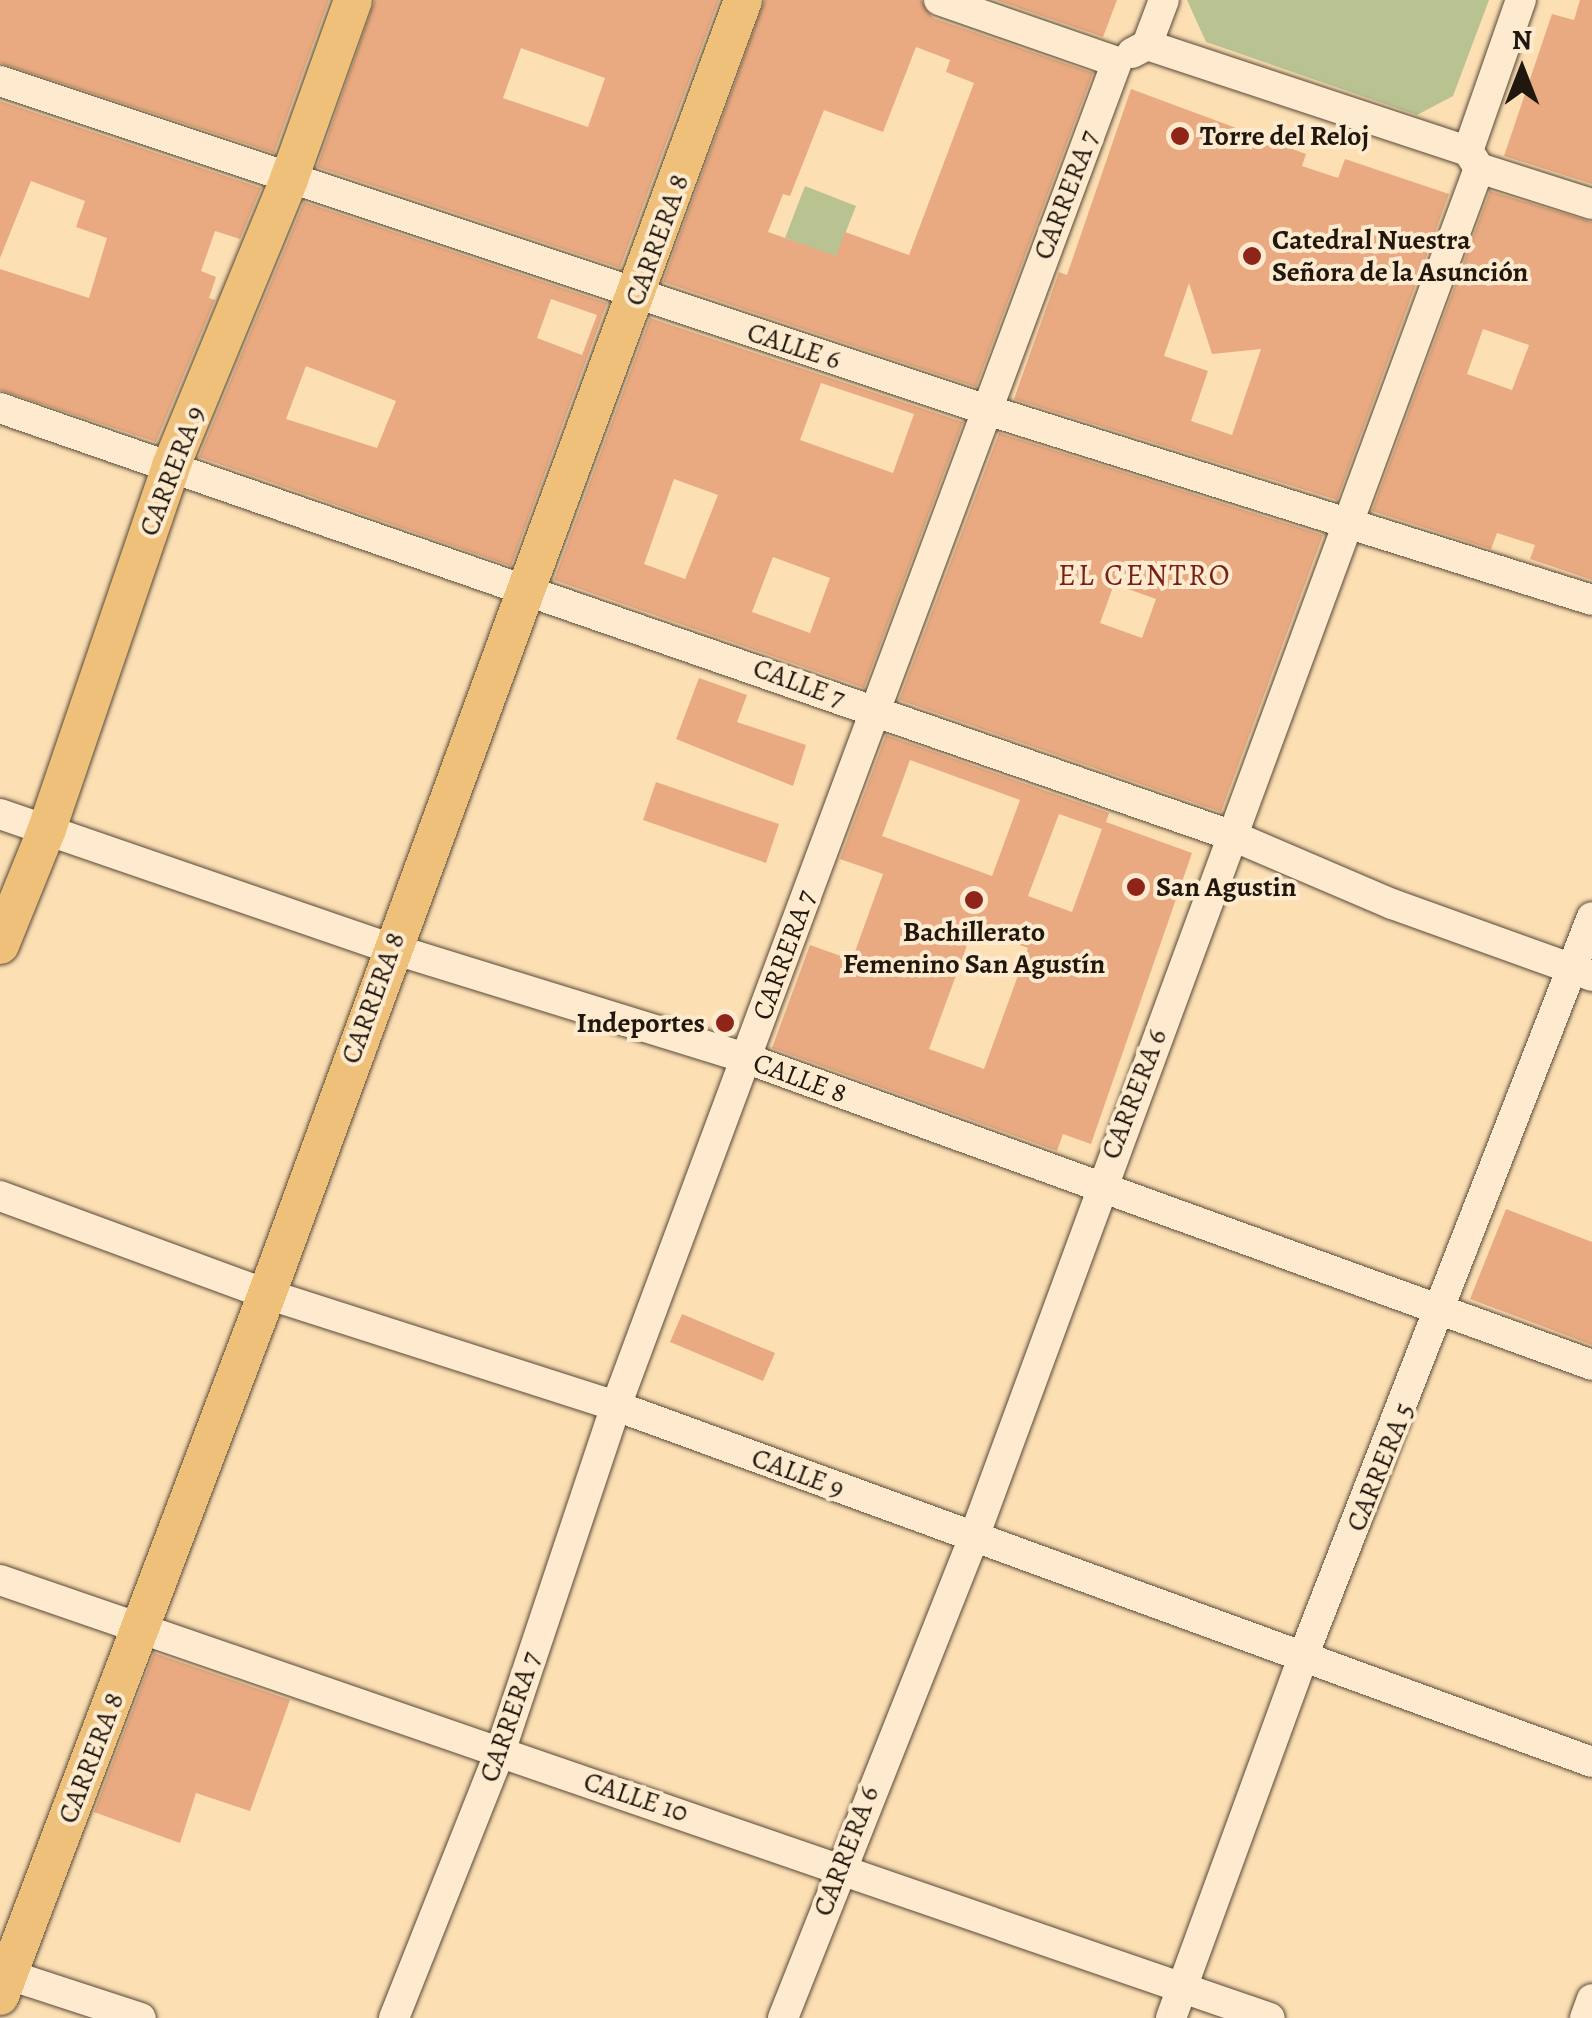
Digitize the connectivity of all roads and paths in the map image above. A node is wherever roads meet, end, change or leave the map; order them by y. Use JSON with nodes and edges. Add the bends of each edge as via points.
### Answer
{"nodes":[{"id":1,"x":352,"y":0,"type":"edge"},
{"id":2,"x":743,"y":0,"type":"edge"},
{"id":3,"x":939,"y":0,"type":"edge"},
{"id":4,"x":1164,"y":0,"type":"edge"},
{"id":5,"x":1521,"y":0,"type":"edge"},
{"id":6,"x":1147,"y":45,"type":"junction"},
{"id":7,"x":1116,"y":62,"type":"junction"},
{"id":8,"x":0,"y":80,"type":"edge"},
{"id":9,"x":1474,"y":160,"type":"junction"},
{"id":10,"x":289,"y":179,"type":"junction"},
{"id":11,"x":1592,"y":204,"type":"edge"},
{"id":12,"x":638,"y":294,"type":"junction"},
{"id":13,"x":0,"y":408,"type":"edge"},
{"id":14,"x":984,"y":409,"type":"junction"},
{"id":15,"x":171,"y":466,"type":"junction"},
{"id":16,"x":1352,"y":523,"type":"junction"},
{"id":17,"x":525,"y":590,"type":"junction"},
{"id":18,"x":1592,"y":600,"type":"edge"},
{"id":19,"x":874,"y":711,"type":"junction"},
{"id":20,"x":0,"y":814,"type":"edge"},
{"id":21,"x":47,"y":830,"type":"junction"},
{"id":22,"x":1233,"y":836,"type":"junction"},
{"id":23,"x":1592,"y":916,"type":"edge"},
{"id":24,"x":0,"y":945,"type":"edge"},
{"id":25,"x":390,"y":948,"type":"junction"},
{"id":26,"x":1582,"y":973,"type":"edge"},
{"id":27,"x":745,"y":1058,"type":"junction"},
{"id":28,"x":1099,"y":1186,"type":"junction"},
{"id":29,"x":0,"y":1196,"type":"edge"},
{"id":30,"x":267,"y":1294,"type":"junction"},
{"id":31,"x":1444,"y":1310,"type":"junction"},
{"id":32,"x":1592,"y":1365,"type":"edge"},
{"id":33,"x":616,"y":1406,"type":"junction"},
{"id":34,"x":974,"y":1537,"type":"junction"},
{"id":35,"x":0,"y":1580,"type":"edge"},
{"id":36,"x":141,"y":1629,"type":"junction"},
{"id":37,"x":1304,"y":1654,"type":"junction"},
{"id":38,"x":500,"y":1752,"type":"junction"},
{"id":39,"x":1592,"y":1762,"type":"edge"},
{"id":40,"x":840,"y":1865,"type":"junction"},
{"id":41,"x":2,"y":1981,"type":"edge"},
{"id":42,"x":1182,"y":1987,"type":"junction"},
{"id":43,"x":1592,"y":1999,"type":"edge"},
{"id":44,"x":141,"y":2018,"type":"edge"},
{"id":45,"x":394,"y":2018,"type":"edge"},
{"id":46,"x":783,"y":2018,"type":"edge"},
{"id":47,"x":1171,"y":2018,"type":"edge"},
{"id":48,"x":1270,"y":2018,"type":"edge"},
{"id":49,"x":1585,"y":2018,"type":"edge"}],
"edges":[{"from":1,"to":10,"type":"main road","name":"CARRERA 9"},
{"from":2,"to":12,"type":"main road","name":"CARRERA 8"},
{"from":3,"to":7,"type":"street"},
{"from":4,"to":6,"type":"street"},
{"from":5,"to":9,"type":"street","name":"CARRERA 6"},
{"from":6,"to":7,"type":"street"},
{"from":6,"to":9,"type":"street"},
{"from":7,"to":14,"type":"street","name":"CARRERA 7"},
{"from":8,"to":10,"type":"street","name":"CALLE 6"},
{"from":9,"to":11,"type":"street"},
{"from":9,"to":16,"type":"street","name":"CARRERA 6"},
{"from":10,"to":12,"type":"street","name":"CALLE 6"},
{"from":10,"to":15,"type":"main road","name":"CARRERA 9"},
{"from":12,"to":14,"type":"street","name":"CALLE 6"},
{"from":12,"to":17,"type":"main road","name":"CARRERA 8"},
{"from":13,"to":15,"type":"street","name":"CALLE 7"},
{"from":14,"to":16,"type":"street","name":"CALLE 6"},
{"from":14,"to":19,"type":"street","name":"CARRERA 7"},
{"from":15,"to":17,"type":"street","name":"CALLE 7"},
{"from":15,"to":21,"type":"main road","name":"CARRERA 9"},
{"from":16,"to":18,"type":"street","name":"CALLE 6"},
{"from":16,"to":22,"type":"street","name":"CARRERA 6"},
{"from":17,"to":19,"type":"street","name":"CALLE 7"},
{"from":17,"to":25,"type":"main road","name":"CARRERA 8"},
{"from":19,"to":22,"type":"street","name":"CALLE 7"},
{"from":19,"to":27,"type":"street","name":"CARRERA 7"},
{"from":20,"to":21,"type":"street","name":"CALLE 8"},
{"from":21,"to":24,"type":"main road","name":"CARRERA 9"},
{"from":21,"to":25,"type":"street","name":"CALLE 8"},
{"from":22,"to":26,"type":"street","name":"CALLE 7","via":[[1392,904]]},
{"from":22,"to":28,"type":"street","name":"CARRERA 6"},
{"from":23,"to":26,"type":"street","name":"CARRERA 5"},
{"from":25,"to":27,"type":"street","name":"CALLE 8"},
{"from":25,"to":30,"type":"main road","name":"CARRERA 8"},
{"from":26,"to":31,"type":"street","name":"CARRERA 5"},
{"from":27,"to":28,"type":"street","name":"CALLE 8"},
{"from":27,"to":33,"type":"street","name":"CARRERA 7"},
{"from":28,"to":31,"type":"street","name":"CALLE 8"},
{"from":28,"to":34,"type":"street","name":"CARRERA 6"},
{"from":29,"to":30,"type":"street","name":"CALLE 9"},
{"from":30,"to":33,"type":"street","name":"CALLE 9"},
{"from":30,"to":36,"type":"main road","name":"CARRERA 8"},
{"from":31,"to":32,"type":"street","name":"CALLE 8"},
{"from":31,"to":37,"type":"street","name":"CARRERA 5"},
{"from":33,"to":34,"type":"street","name":"CALLE 9"},
{"from":33,"to":38,"type":"street","name":"CARRERA 7"},
{"from":34,"to":37,"type":"street","name":"CALLE 9"},
{"from":34,"to":40,"type":"street","name":"CARRERA 6"},
{"from":35,"to":36,"type":"street","name":"CALLE 10"},
{"from":36,"to":38,"type":"street","name":"CALLE 10"},
{"from":36,"to":41,"type":"main road","name":"CARRERA 8"},
{"from":37,"to":39,"type":"street","name":"CALLE 9"},
{"from":37,"to":42,"type":"street","name":"CARRERA 5"},
{"from":38,"to":40,"type":"street","name":"CALLE 10"},
{"from":38,"to":45,"type":"street","name":"CARRERA 7"},
{"from":40,"to":42,"type":"street","name":"CALLE 10"},
{"from":40,"to":46,"type":"street","name":"CARRERA 6"},
{"from":41,"to":44,"type":"street"},
{"from":42,"to":47,"type":"street","name":"CARRERA 5"},
{"from":42,"to":48,"type":"street","name":"CALLE 10"},
{"from":43,"to":49,"type":"street"}]}
